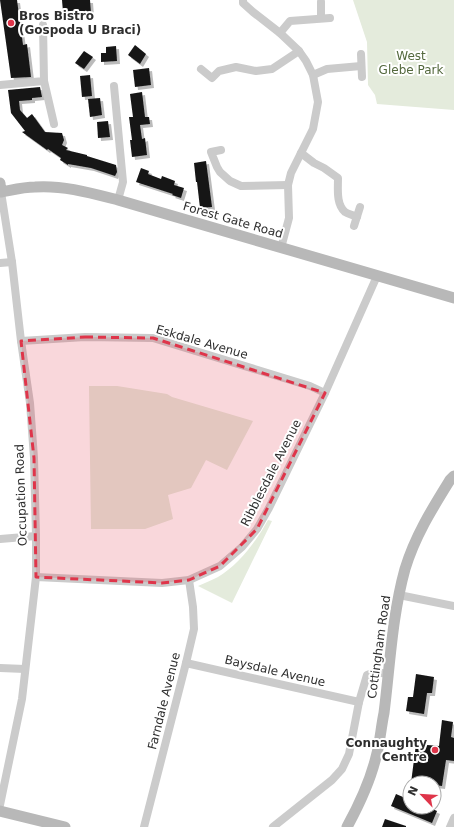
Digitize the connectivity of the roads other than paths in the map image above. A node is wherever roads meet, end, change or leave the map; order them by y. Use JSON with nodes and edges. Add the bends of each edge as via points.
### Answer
{"nodes":[{"id":1,"x":243,"y":0,"type":"edge"},
{"id":2,"x":321,"y":2,"type":"dead end"},
{"id":3,"x":43,"y":25,"type":"dead end"},
{"id":4,"x":280,"y":33,"type":"junction"},
{"id":5,"x":299,"y":51,"type":"junction"},
{"id":6,"x":361,"y":54,"type":"dead end"},
{"id":7,"x":361,"y":66,"type":"junction"},
{"id":8,"x":201,"y":69,"type":"dead end"},
{"id":9,"x":313,"y":75,"type":"junction"},
{"id":10,"x":362,"y":77,"type":"dead end"},
{"id":11,"x":44,"y":81,"type":"junction"},
{"id":12,"x":0,"y":85,"type":"edge"},
{"id":13,"x":114,"y":86,"type":"dead end"},
{"id":14,"x":54,"y":124,"type":"dead end"},
{"id":15,"x":221,"y":150,"type":"dead end"},
{"id":16,"x":301,"y":153,"type":"junction"},
{"id":17,"x":288,"y":185,"type":"junction"},
{"id":18,"x":1,"y":187,"type":"edge"},
{"id":19,"x":118,"y":200,"type":"junction"},
{"id":20,"x":360,"y":207,"type":"dead end"},
{"id":21,"x":357,"y":216,"type":"junction"},
{"id":22,"x":354,"y":226,"type":"dead end"},
{"id":23,"x":281,"y":248,"type":"junction"},
{"id":24,"x":12,"y":262,"type":"junction"},
{"id":25,"x":0,"y":263,"type":"edge"},
{"id":26,"x":377,"y":276,"type":"junction"},
{"id":27,"x":454,"y":298,"type":"edge"},
{"id":28,"x":21,"y":341,"type":"junction"},
{"id":29,"x":325,"y":393,"type":"junction"},
{"id":30,"x":454,"y":476,"type":"edge"},
{"id":31,"x":36,"y":536,"type":"junction"},
{"id":32,"x":0,"y":539,"type":"edge"},
{"id":33,"x":36,"y":577,"type":"junction"},
{"id":34,"x":189,"y":580,"type":"junction"},
{"id":35,"x":399,"y":595,"type":"junction"},
{"id":36,"x":454,"y":606,"type":"edge"},
{"id":37,"x":186,"y":663,"type":"junction"},
{"id":38,"x":0,"y":668,"type":"edge"},
{"id":39,"x":25,"y":669,"type":"junction"},
{"id":40,"x":388,"y":674,"type":"junction"},
{"id":41,"x":360,"y":702,"type":"junction"},
{"id":42,"x":0,"y":805,"type":"edge"},
{"id":43,"x":0,"y":811,"type":"edge"},
{"id":44,"x":454,"y":818,"type":"edge"},
{"id":45,"x":45,"y":825,"type":"edge"},
{"id":46,"x":65,"y":827,"type":"edge"},
{"id":47,"x":144,"y":827,"type":"edge"},
{"id":48,"x":273,"y":827,"type":"edge"},
{"id":49,"x":347,"y":827,"type":"edge"},
{"id":50,"x":450,"y":827,"type":"edge"}],
"edges":[{"from":1,"to":4,"type":"street","via":[[253,12]]},
{"from":2,"to":4,"type":"street","via":[[325,18],[290,21]]},
{"from":3,"to":11,"type":"street"},
{"from":4,"to":5,"type":"street"},
{"from":5,"to":8,"type":"street","via":[[272,69],[256,71],[236,67],[220,71],[212,78]]},
{"from":5,"to":9,"type":"street"},
{"from":6,"to":7,"type":"street"},
{"from":7,"to":9,"type":"street","via":[[327,69]]},
{"from":7,"to":10,"type":"street"},
{"from":9,"to":16,"type":"street","via":[[318,102],[313,129]]},
{"from":11,"to":12,"type":"street"},
{"from":11,"to":14,"type":"street"},
{"from":13,"to":19,"type":"street","via":[[122,182]]},
{"from":15,"to":17,"type":"street","via":[[211,152],[216,167],[230,181],[240,186]]},
{"from":16,"to":17,"type":"street"},
{"from":16,"to":21,"type":"street","via":[[338,178],[340,207],[346,213]]},
{"from":17,"to":23,"type":"street","via":[[289,218]]},
{"from":18,"to":19,"type":"street","name":"Forest Gate Road","via":[[56,187]]},
{"from":18,"to":24,"type":"street","name":"Occupation Road"},
{"from":19,"to":23,"type":"street","name":"Forest Gate Road"},
{"from":20,"to":21,"type":"street"},
{"from":21,"to":22,"type":"street"},
{"from":23,"to":26,"type":"street","name":"Forest Gate Road"},
{"from":24,"to":25,"type":"street"},
{"from":24,"to":28,"type":"street","name":"Occupation Road"},
{"from":26,"to":27,"type":"street","name":"Forest Gate Road"},
{"from":26,"to":29,"type":"street","name":"Ribblesdale Avenue"},
{"from":28,"to":29,"type":"street","name":"Eskdale Avenue","via":[[85,337],[153,338],[310,386]]},
{"from":28,"to":31,"type":"street","name":"Occupation Road","via":[[30,403]]},
{"from":29,"to":34,"type":"street","name":"Ribblesdale Avenue","via":[[255,532],[220,566]]},
{"from":30,"to":35,"type":"street","name":"Cottingham Road","via":[[431,510],[415,541]]},
{"from":31,"to":32,"type":"street"},
{"from":31,"to":33,"type":"street","name":"Occupation Road"},
{"from":33,"to":34,"type":"street","name":"Ribblesdale Avenue","via":[[162,583]]},
{"from":33,"to":39,"type":"street","name":"Occupation Road"},
{"from":34,"to":37,"type":"street","name":"Farndale Avenue","via":[[194,628]]},
{"from":35,"to":36,"type":"street"},
{"from":35,"to":40,"type":"street","name":"Cottingham Road"},
{"from":37,"to":41,"type":"street","name":"Baysdale Avenue"},
{"from":37,"to":47,"type":"street","name":"Farndale Avenue"},
{"from":38,"to":39,"type":"street"},
{"from":39,"to":42,"type":"street","name":"Occupation Road","via":[[22,700]]},
{"from":40,"to":41,"type":"street","via":[[375,672],[367,675]]},
{"from":40,"to":49,"type":"street","name":"Cottingham Road","via":[[376,758],[357,810]]},
{"from":41,"to":48,"type":"street","via":[[349,754],[342,769]]},
{"from":43,"to":45,"type":"street"},
{"from":44,"to":50,"type":"street"},
{"from":45,"to":46,"type":"street"}]}
